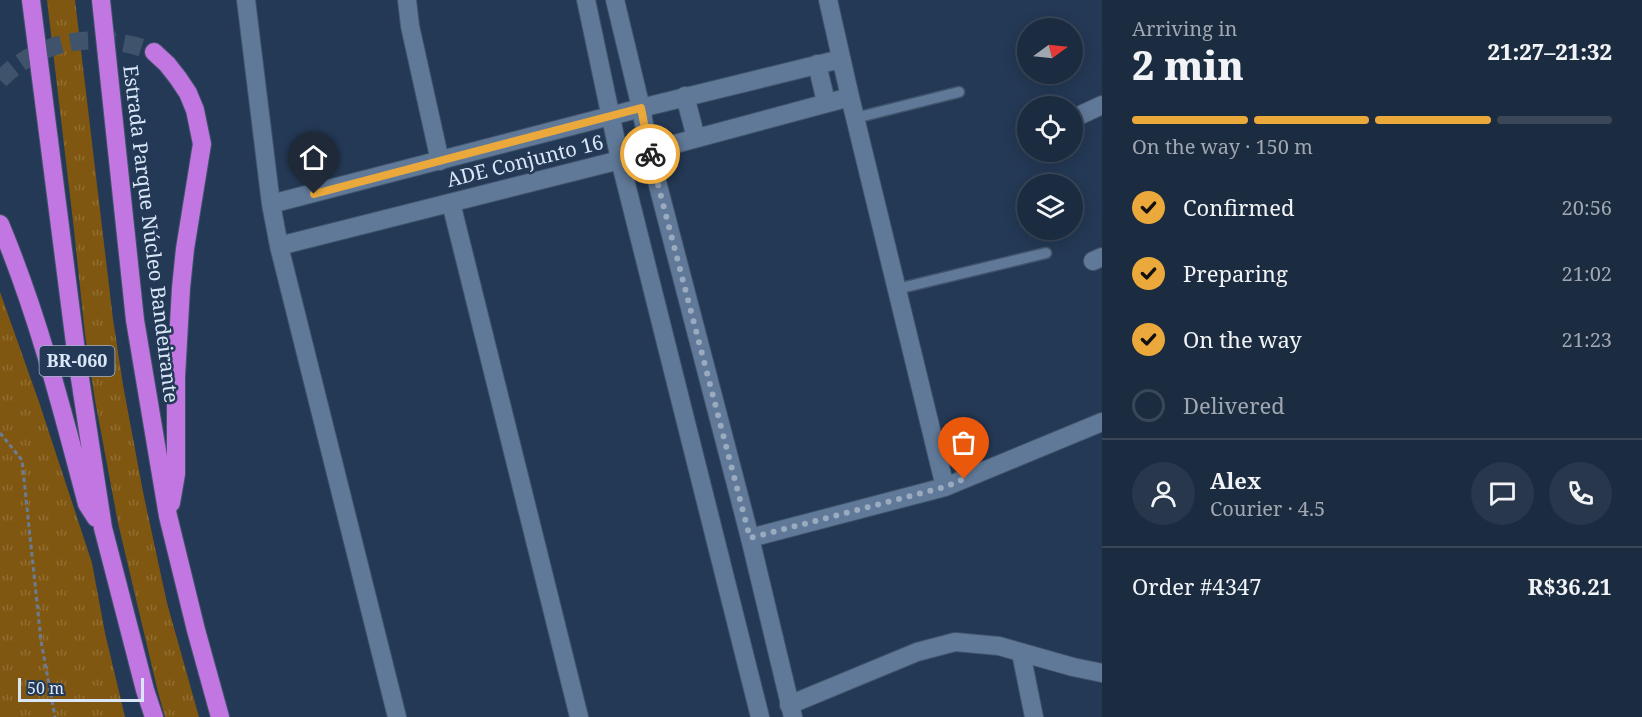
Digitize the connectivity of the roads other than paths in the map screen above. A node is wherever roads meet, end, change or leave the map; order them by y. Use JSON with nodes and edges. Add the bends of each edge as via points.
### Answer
{"nodes":[{"id":1,"x":31,"y":0,"type":"edge"},
{"id":2,"x":100,"y":0,"type":"edge"},
{"id":3,"x":246,"y":0,"type":"edge"},
{"id":4,"x":407,"y":0,"type":"edge"},
{"id":5,"x":586,"y":0,"type":"edge"},
{"id":6,"x":615,"y":0,"type":"edge"},
{"id":7,"x":828,"y":0,"type":"edge"},
{"id":8,"x":154,"y":52,"type":"tunnel mouth"},
{"id":9,"x":841,"y":58,"type":"junction"},
{"id":10,"x":817,"y":64,"type":"junction"},
{"id":11,"x":959,"y":92,"type":"dead end"},
{"id":12,"x":686,"y":96,"type":"junction"},
{"id":13,"x":850,"y":97,"type":"junction"},
{"id":14,"x":826,"y":102,"type":"junction"},
{"id":15,"x":1102,"y":105,"type":"edge"},
{"id":16,"x":641,"y":108,"type":"junction"},
{"id":17,"x":1083,"y":114,"type":"edge"},
{"id":18,"x":610,"y":115,"type":"junction"},
{"id":19,"x":855,"y":118,"type":"junction"},
{"id":20,"x":696,"y":138,"type":"junction"},
{"id":21,"x":649,"y":151,"type":"junction"},
{"id":22,"x":620,"y":160,"type":"junction"},
{"id":23,"x":440,"y":161,"type":"junction"},
{"id":24,"x":451,"y":203,"type":"junction"},
{"id":25,"x":272,"y":204,"type":"junction"},
{"id":26,"x":0,"y":224,"type":"edge"},
{"id":27,"x":279,"y":246,"type":"junction"},
{"id":28,"x":1046,"y":253,"type":"dead end"},
{"id":29,"x":897,"y":289,"type":"junction"},
{"id":30,"x":1102,"y":422,"type":"edge"},
{"id":31,"x":945,"y":487,"type":"junction"},
{"id":32,"x":168,"y":516,"type":"junction"},
{"id":33,"x":103,"y":528,"type":"junction"},
{"id":34,"x":750,"y":538,"type":"junction"},
{"id":35,"x":1021,"y":653,"type":"junction"},
{"id":36,"x":1102,"y":673,"type":"edge"},
{"id":37,"x":213,"y":695,"type":"junction"},
{"id":38,"x":791,"y":711,"type":"edge"},
{"id":39,"x":154,"y":717,"type":"edge"},
{"id":40,"x":220,"y":717,"type":"edge"},
{"id":41,"x":226,"y":717,"type":"edge"},
{"id":42,"x":397,"y":717,"type":"edge"},
{"id":43,"x":579,"y":717,"type":"edge"},
{"id":44,"x":760,"y":717,"type":"edge"},
{"id":45,"x":1034,"y":717,"type":"edge"}],
"edges":[{"from":1,"to":33,"type":"highway","number":"BR-060"},
{"from":2,"to":32,"type":"highway","name":"Estrada Parque Núcleo Bandeirante","number":"BR-060","via":[[135,320]]},
{"from":3,"to":25,"type":"street"},
{"from":4,"to":23,"type":"street"},
{"from":5,"to":18,"type":"street"},
{"from":6,"to":16,"type":"street"},
{"from":7,"to":9,"type":"street"},
{"from":8,"to":32,"type":"highway","via":[[188,93],[202,144],[182,279],[176,474]]},
{"from":9,"to":10,"type":"street","name":"ADE Conjunto 16"},
{"from":9,"to":13,"type":"street"},
{"from":10,"to":12,"type":"street","name":"ADE Conjunto 16"},
{"from":10,"to":14,"type":"street"},
{"from":11,"to":19,"type":"lane"},
{"from":12,"to":16,"type":"street","name":"ADE Conjunto 16"},
{"from":12,"to":20,"type":"street"},
{"from":13,"to":14,"type":"street","name":"ADE Conjunto 16"},
{"from":13,"to":19,"type":"street"},
{"from":14,"to":20,"type":"street","name":"ADE Conjunto 16"},
{"from":15,"to":17,"type":"street"},
{"from":16,"to":18,"type":"street","name":"ADE Conjunto 16"},
{"from":16,"to":21,"type":"street"},
{"from":18,"to":22,"type":"street"},
{"from":18,"to":23,"type":"street","name":"ADE Conjunto 16"},
{"from":19,"to":29,"type":"street"},
{"from":20,"to":21,"type":"street","name":"ADE Conjunto 16"},
{"from":21,"to":22,"type":"street","name":"ADE Conjunto 16"},
{"from":21,"to":34,"type":"street"},
{"from":22,"to":24,"type":"street","name":"ADE Conjunto 16"},
{"from":22,"to":44,"type":"street"},
{"from":23,"to":25,"type":"street","name":"ADE Conjunto 16"},
{"from":24,"to":27,"type":"street","name":"ADE Conjunto 16"},
{"from":24,"to":43,"type":"street"},
{"from":25,"to":27,"type":"street"},
{"from":26,"to":33,"type":"highway","via":[[38,326],[87,504]]},
{"from":27,"to":42,"type":"street"},
{"from":28,"to":29,"type":"lane"},
{"from":29,"to":31,"type":"street"},
{"from":30,"to":31,"type":"street"},
{"from":31,"to":34,"type":"street"},
{"from":32,"to":37,"type":"highway","name":"Estrada Parque Núcleo Bandeirante","number":"BR-060"},
{"from":33,"to":39,"type":"highway","number":"BR-060"},
{"from":34,"to":38,"type":"street"},
{"from":35,"to":36,"type":"street"},
{"from":35,"to":38,"type":"street","via":[[978,643],[937,646]]},
{"from":35,"to":45,"type":"street"},
{"from":37,"to":40,"type":"highway","name":"Estrada Parque Núcleo Bandeirante","number":"BR-060"},
{"from":37,"to":41,"type":"highway"}]}
